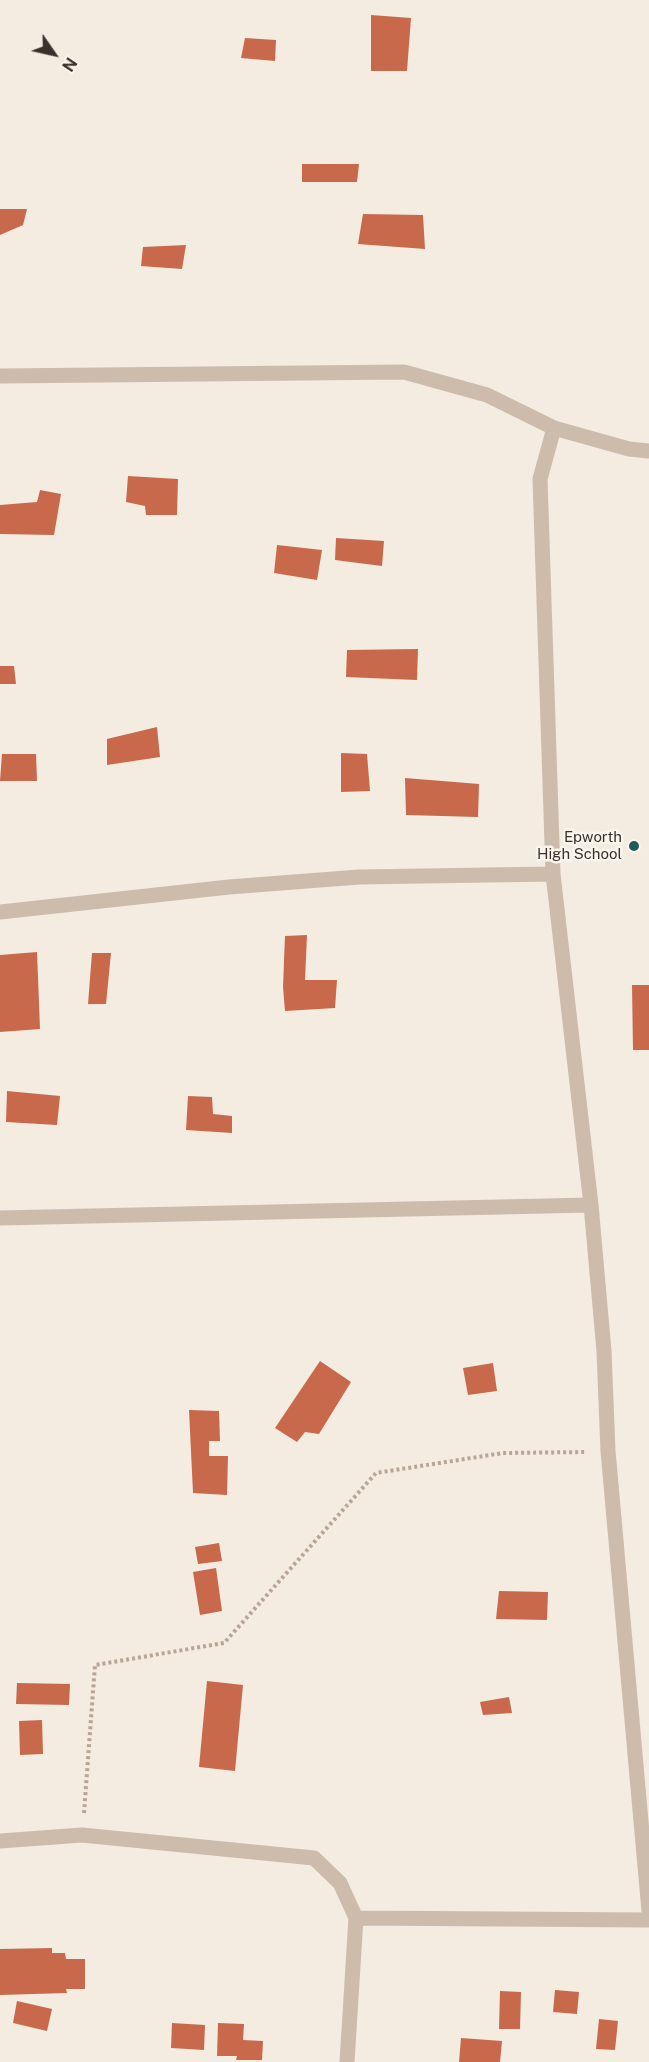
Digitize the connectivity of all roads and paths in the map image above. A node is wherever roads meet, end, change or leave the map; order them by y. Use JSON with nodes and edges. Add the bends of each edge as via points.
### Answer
{"nodes":[{"id":1,"x":0,"y":376,"type":"edge"},
{"id":2,"x":554,"y":428,"type":"junction"},
{"id":3,"x":649,"y":451,"type":"edge"},
{"id":4,"x":553,"y":874,"type":"junction"},
{"id":5,"x":0,"y":912,"type":"edge"},
{"id":6,"x":591,"y":1205,"type":"junction"},
{"id":7,"x":0,"y":1218,"type":"edge"},
{"id":8,"x":608,"y":1451,"type":"junction"},
{"id":9,"x":82,"y":1835,"type":"junction"},
{"id":10,"x":0,"y":1841,"type":"edge"},
{"id":11,"x":649,"y":1911,"type":"edge"},
{"id":12,"x":356,"y":1918,"type":"junction"},
{"id":13,"x":649,"y":1920,"type":"edge"},
{"id":14,"x":347,"y":2062,"type":"edge"}],
"edges":[{"from":1,"to":2,"type":"street","via":[[404,372],[487,395]]},
{"from":2,"to":3,"type":"street"},
{"from":2,"to":4,"type":"street","via":[[540,479]]},
{"from":4,"to":5,"type":"street","via":[[358,876]]},
{"from":4,"to":6,"type":"street"},
{"from":6,"to":7,"type":"street"},
{"from":6,"to":8,"type":"street"},
{"from":8,"to":9,"type":"path","via":[[503,1452],[376,1473],[224,1643],[95,1665]]},
{"from":8,"to":11,"type":"street"},
{"from":9,"to":10,"type":"street"},
{"from":9,"to":12,"type":"street","via":[[314,1858],[340,1883]]},
{"from":12,"to":13,"type":"street"},
{"from":12,"to":14,"type":"street"}]}
